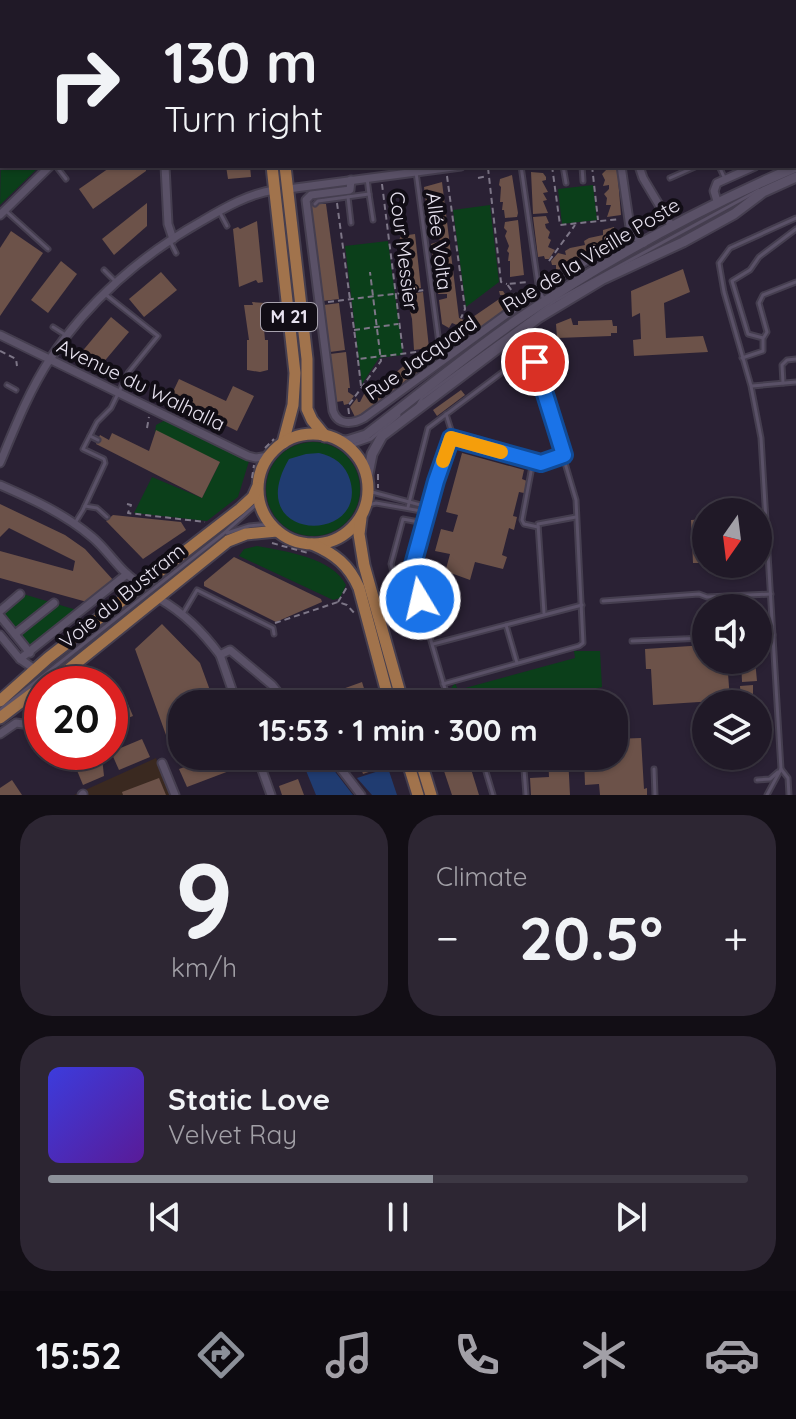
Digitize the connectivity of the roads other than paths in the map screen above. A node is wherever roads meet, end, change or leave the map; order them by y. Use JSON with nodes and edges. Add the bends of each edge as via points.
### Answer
{"nodes":[{"id":1,"x":51,"y":168,"type":"edge"},
{"id":2,"x":55,"y":168,"type":"edge"},
{"id":3,"x":165,"y":168,"type":"edge"},
{"id":4,"x":273,"y":168,"type":"edge"},
{"id":5,"x":285,"y":168,"type":"edge"},
{"id":6,"x":521,"y":168,"type":"edge"},
{"id":7,"x":563,"y":168,"type":"edge"},
{"id":8,"x":582,"y":168,"type":"edge"},
{"id":9,"x":621,"y":168,"type":"edge"},
{"id":10,"x":640,"y":168,"type":"edge"},
{"id":11,"x":692,"y":168,"type":"edge"},
{"id":12,"x":720,"y":168,"type":"edge"},
{"id":13,"x":750,"y":168,"type":"edge"},
{"id":14,"x":794,"y":168,"type":"edge"},
{"id":15,"x":416,"y":169,"type":"edge"},
{"id":16,"x":796,"y":175,"type":"edge"},
{"id":17,"x":367,"y":178,"type":"junction"},
{"id":18,"x":670,"y":178,"type":"dead end"},
{"id":19,"x":66,"y":179,"type":"dead end"},
{"id":20,"x":725,"y":179,"type":"junction"},
{"id":21,"x":351,"y":180,"type":"junction"},
{"id":22,"x":583,"y":181,"type":"dead end"},
{"id":23,"x":566,"y":183,"type":"dead end"},
{"id":24,"x":281,"y":190,"type":"junction"},
{"id":25,"x":763,"y":192,"type":"junction"},
{"id":26,"x":369,"y":194,"type":"junction"},
{"id":27,"x":746,"y":196,"type":"junction"},
{"id":28,"x":348,"y":197,"type":"junction"},
{"id":29,"x":717,"y":201,"type":"junction"},
{"id":30,"x":315,"y":204,"type":"dead end"},
{"id":31,"x":219,"y":211,"type":"junction"},
{"id":32,"x":2,"y":212,"type":"edge"},
{"id":33,"x":796,"y":218,"type":"edge"},
{"id":34,"x":373,"y":220,"type":"dead end"},
{"id":35,"x":351,"y":223,"type":"dead end"},
{"id":36,"x":227,"y":226,"type":"dead end"},
{"id":37,"x":674,"y":229,"type":"junction"},
{"id":38,"x":796,"y":229,"type":"edge"},
{"id":39,"x":631,"y":234,"type":"junction"},
{"id":40,"x":171,"y":240,"type":"junction"},
{"id":41,"x":644,"y":243,"type":"junction"},
{"id":42,"x":48,"y":249,"type":"dead end"},
{"id":43,"x":176,"y":253,"type":"dead end"},
{"id":44,"x":104,"y":270,"type":"dead end"},
{"id":45,"x":796,"y":282,"type":"edge"},
{"id":46,"x":117,"y":283,"type":"junction"},
{"id":47,"x":539,"y":291,"type":"junction"},
{"id":48,"x":105,"y":294,"type":"junction"},
{"id":49,"x":546,"y":302,"type":"junction"},
{"id":50,"x":521,"y":324,"type":"junction"},
{"id":51,"x":53,"y":327,"type":"dead end"},
{"id":52,"x":0,"y":335,"type":"edge"},
{"id":53,"x":67,"y":337,"type":"junction"},
{"id":54,"x":763,"y":338,"type":"junction"},
{"id":55,"x":525,"y":355,"type":"dead end"},
{"id":56,"x":742,"y":358,"type":"junction"},
{"id":57,"x":796,"y":359,"type":"edge"},
{"id":58,"x":50,"y":360,"type":"junction"},
{"id":59,"x":442,"y":362,"type":"junction"},
{"id":60,"x":796,"y":382,"type":"edge"},
{"id":61,"x":783,"y":383,"type":"junction"},
{"id":62,"x":7,"y":385,"type":"dead end"},
{"id":63,"x":751,"y":386,"type":"junction"},
{"id":64,"x":16,"y":390,"type":"dead end"},
{"id":65,"x":119,"y":393,"type":"junction"},
{"id":66,"x":412,"y":400,"type":"junction"},
{"id":67,"x":446,"y":414,"type":"junction"},
{"id":68,"x":90,"y":436,"type":"junction"},
{"id":69,"x":331,"y":438,"type":"junction"},
{"id":70,"x":451,"y":438,"type":"junction"},
{"id":71,"x":98,"y":440,"type":"dead end"},
{"id":72,"x":283,"y":443,"type":"junction"},
{"id":73,"x":348,"y":447,"type":"junction"},
{"id":74,"x":265,"y":454,"type":"junction"},
{"id":75,"x":564,"y":455,"type":"junction"},
{"id":76,"x":533,"y":461,"type":"junction"},
{"id":77,"x":0,"y":463,"type":"edge"},
{"id":78,"x":367,"y":483,"type":"junction"},
{"id":79,"x":0,"y":485,"type":"edge"},
{"id":80,"x":258,"y":486,"type":"junction"},
{"id":81,"x":259,"y":502,"type":"junction"},
{"id":82,"x":409,"y":505,"type":"junction"},
{"id":83,"x":85,"y":506,"type":"junction"},
{"id":84,"x":428,"y":507,"type":"junction"},
{"id":85,"x":363,"y":511,"type":"junction"},
{"id":86,"x":427,"y":512,"type":"junction"},
{"id":87,"x":107,"y":517,"type":"dead end"},
{"id":88,"x":576,"y":517,"type":"junction"},
{"id":89,"x":75,"y":523,"type":"junction"},
{"id":90,"x":424,"y":523,"type":"junction"},
{"id":91,"x":538,"y":527,"type":"junction"},
{"id":92,"x":274,"y":528,"type":"junction"},
{"id":93,"x":223,"y":534,"type":"junction"},
{"id":94,"x":310,"y":549,"type":"junction"},
{"id":95,"x":411,"y":572,"type":"junction"},
{"id":96,"x":127,"y":574,"type":"junction"},
{"id":97,"x":141,"y":584,"type":"junction"},
{"id":98,"x":20,"y":594,"type":"dead end"},
{"id":99,"x":771,"y":594,"type":"edge"},
{"id":100,"x":692,"y":595,"type":"edge"},
{"id":101,"x":158,"y":598,"type":"junction"},
{"id":102,"x":603,"y":601,"type":"dead end"},
{"id":103,"x":54,"y":603,"type":"dead end"},
{"id":104,"x":582,"y":605,"type":"junction"},
{"id":105,"x":183,"y":613,"type":"junction"},
{"id":106,"x":0,"y":614,"type":"edge"},
{"id":107,"x":772,"y":614,"type":"edge"},
{"id":108,"x":544,"y":615,"type":"junction"},
{"id":109,"x":506,"y":625,"type":"junction"},
{"id":110,"x":15,"y":634,"type":"junction"},
{"id":111,"x":274,"y":634,"type":"dead end"},
{"id":112,"x":0,"y":635,"type":"edge"},
{"id":113,"x":773,"y":635,"type":"joint"},
{"id":114,"x":692,"y":639,"type":"edge"},
{"id":115,"x":632,"y":641,"type":"dead end"},
{"id":116,"x":433,"y":644,"type":"junction"},
{"id":117,"x":30,"y":653,"type":"junction"},
{"id":118,"x":220,"y":655,"type":"junction"},
{"id":119,"x":20,"y":659,"type":"junction"},
{"id":120,"x":517,"y":663,"type":"junction"},
{"id":121,"x":30,"y":666,"type":"edge"},
{"id":122,"x":41,"y":666,"type":"edge"},
{"id":123,"x":69,"y":666,"type":"edge"},
{"id":124,"x":24,"y":680,"type":"edge"},
{"id":125,"x":443,"y":684,"type":"junction"},
{"id":126,"x":232,"y":690,"type":"edge"},
{"id":127,"x":276,"y":690,"type":"edge"},
{"id":128,"x":386,"y":690,"type":"edge"},
{"id":129,"x":399,"y":690,"type":"edge"},
{"id":130,"x":443,"y":690,"type":"edge"},
{"id":131,"x":24,"y":700,"type":"edge"},
{"id":132,"x":0,"y":701,"type":"edge"},
{"id":133,"x":0,"y":710,"type":"edge"},
{"id":134,"x":0,"y":718,"type":"edge"},
{"id":135,"x":23,"y":724,"type":"dead end"},
{"id":136,"x":0,"y":734,"type":"edge"},
{"id":137,"x":162,"y":763,"type":"dead end"},
{"id":138,"x":654,"y":769,"type":"dead end"},
{"id":139,"x":781,"y":769,"type":"junction"},
{"id":140,"x":262,"y":770,"type":"edge"},
{"id":141,"x":342,"y":770,"type":"edge"},
{"id":142,"x":410,"y":770,"type":"edge"},
{"id":143,"x":423,"y":770,"type":"edge"},
{"id":144,"x":486,"y":770,"type":"edge"},
{"id":145,"x":524,"y":770,"type":"edge"},
{"id":146,"x":757,"y":780,"type":"dead end"},
{"id":147,"x":175,"y":795,"type":"edge"},
{"id":148,"x":271,"y":795,"type":"edge"},
{"id":149,"x":361,"y":795,"type":"edge"},
{"id":150,"x":418,"y":795,"type":"edge"},
{"id":151,"x":431,"y":795,"type":"edge"},
{"id":152,"x":493,"y":795,"type":"edge"},
{"id":153,"x":526,"y":795,"type":"edge"},
{"id":154,"x":655,"y":795,"type":"edge"},
{"id":155,"x":767,"y":795,"type":"edge"},
{"id":156,"x":789,"y":795,"type":"edge"}],
"edges":[{"from":1,"to":32,"type":"street"},
{"from":2,"to":19,"type":"lane"},
{"from":3,"to":40,"type":"street"},
{"from":4,"to":24,"type":"main road","number":"M 21"},
{"from":5,"to":24,"type":"main road","number":"M 21"},
{"from":6,"to":47,"type":"lane"},
{"from":7,"to":23,"type":"lane"},
{"from":8,"to":22,"type":"lane"},
{"from":9,"to":39,"type":"street"},
{"from":10,"to":37,"type":"street"},
{"from":11,"to":18,"type":"lane"},
{"from":12,"to":20,"type":"lane"},
{"from":13,"to":20,"type":"street"},
{"from":14,"to":29,"type":"main road","name":"Rue de la Vieille Poste"},
{"from":15,"to":17,"type":"street"},
{"from":15,"to":59,"type":"lane","name":"Allée Volta"},
{"from":16,"to":25,"type":"main road","name":"Rue de la Vieille Poste"},
{"from":16,"to":27,"type":"lane"},
{"from":17,"to":21,"type":"street"},
{"from":17,"to":26,"type":"lane"},
{"from":20,"to":29,"type":"street","via":[[714,188]]},
{"from":21,"to":24,"type":"street"},
{"from":21,"to":59,"type":"street","name":"Rue Jacquard","via":[[350,190],[306,200],[335,416],[355,423]]},
{"from":24,"to":31,"type":"street"},
{"from":24,"to":69,"type":"main road","number":"M 21","via":[[307,359],[307,409]]},
{"from":24,"to":72,"type":"main road","number":"M 21","via":[[295,373]]},
{"from":25,"to":27,"type":"lane"},
{"from":25,"to":50,"type":"main road","name":"Rue de la Vieille Poste","via":[[683,242]]},
{"from":26,"to":28,"type":"lane"},
{"from":26,"to":34,"type":"lane"},
{"from":27,"to":37,"type":"lane"},
{"from":28,"to":30,"type":"lane"},
{"from":28,"to":35,"type":"lane"},
{"from":29,"to":37,"type":"main road","name":"Rue de la Vieille Poste"},
{"from":31,"to":36,"type":"lane"},
{"from":31,"to":40,"type":"street"},
{"from":32,"to":42,"type":"lane"},
{"from":33,"to":56,"type":"lane","via":[[730,248],[719,263]]},
{"from":37,"to":41,"type":"main road","name":"Rue de la Vieille Poste"},
{"from":37,"to":50,"type":"lane","via":[[663,244]]},
{"from":38,"to":54,"type":"lane","via":[[732,281],[748,334]]},
{"from":39,"to":41,"type":"street"},
{"from":39,"to":47,"type":"street","name":"Rue Jacquard"},
{"from":40,"to":43,"type":"lane"},
{"from":40,"to":46,"type":"street"},
{"from":41,"to":49,"type":"main road","name":"Rue de la Vieille Poste"},
{"from":44,"to":46,"type":"lane"},
{"from":45,"to":54,"type":"lane","via":[[763,295]]},
{"from":46,"to":48,"type":"street"},
{"from":47,"to":49,"type":"lane"},
{"from":47,"to":59,"type":"street","name":"Rue Jacquard"},
{"from":48,"to":53,"type":"street"},
{"from":48,"to":65,"type":"lane","via":[[158,336]]},
{"from":49,"to":50,"type":"main road","name":"Rue de la Vieille Poste"},
{"from":50,"to":66,"type":"main road","name":"Rue de la Vieille Poste"},
{"from":50,"to":75,"type":"lane","via":[[539,349],[535,362]]},
{"from":50,"to":78,"type":"main road","name":"Rue de la Vieille Poste","via":[[388,431],[369,462]]},
{"from":51,"to":53,"type":"lane"},
{"from":52,"to":58,"type":"street","name":"Avenue du Walhalla"},
{"from":53,"to":58,"type":"street"},
{"from":54,"to":56,"type":"lane","via":[[763,351]]},
{"from":55,"to":67,"type":"lane"},
{"from":56,"to":63,"type":"lane"},
{"from":57,"to":61,"type":"lane","via":[[782,365]]},
{"from":58,"to":65,"type":"street","name":"Avenue du Walhalla"},
{"from":58,"to":77,"type":"street"},
{"from":60,"to":61,"type":"lane"},
{"from":61,"to":63,"type":"lane"},
{"from":62,"to":64,"type":"lane"},
{"from":63,"to":99,"type":"lane","via":[[761,438]]},
{"from":65,"to":68,"type":"lane"},
{"from":65,"to":74,"type":"street","name":"Avenue du Walhalla","via":[[248,456]]},
{"from":66,"to":69,"type":"main road","name":"Rue de la Vieille Poste","via":[[361,438]]},
{"from":66,"to":73,"type":"lane","via":[[371,439]]},
{"from":67,"to":70,"type":"lane"},
{"from":67,"to":82,"type":"lane","via":[[428,428]]},
{"from":68,"to":71,"type":"lane"},
{"from":68,"to":83,"type":"lane","via":[[83,449],[105,463]]},
{"from":69,"to":72,"type":"main road","via":[[303,435]]},
{"from":69,"to":73,"type":"main road"},
{"from":70,"to":76,"type":"lane"},
{"from":70,"to":84,"type":"lane"},
{"from":72,"to":74,"type":"main road"},
{"from":73,"to":78,"type":"main road"},
{"from":74,"to":80,"type":"main road"},
{"from":75,"to":76,"type":"lane"},
{"from":75,"to":88,"type":"lane"},
{"from":76,"to":91,"type":"lane","via":[[522,520]]},
{"from":78,"to":82,"type":"lane","via":[[372,492]]},
{"from":78,"to":85,"type":"main road"},
{"from":79,"to":89,"type":"street"},
{"from":80,"to":81,"type":"main road"},
{"from":80,"to":97,"type":"main road","via":[[240,509]]},
{"from":81,"to":92,"type":"main road"},
{"from":81,"to":93,"type":"lane","name":"Voie du Bustram"},
{"from":82,"to":84,"type":"lane"},
{"from":82,"to":85,"type":"lane","via":[[376,503]]},
{"from":82,"to":86,"type":"lane"},
{"from":83,"to":87,"type":"lane"},
{"from":83,"to":89,"type":"lane"},
{"from":84,"to":86,"type":"lane"},
{"from":85,"to":94,"type":"main road","via":[[340,537]]},
{"from":85,"to":129,"type":"main road","via":[[359,534],[364,565]]},
{"from":86,"to":90,"type":"lane"},
{"from":88,"to":91,"type":"lane"},
{"from":88,"to":104,"type":"lane"},
{"from":89,"to":96,"type":"street"},
{"from":90,"to":95,"type":"lane"},
{"from":90,"to":95,"type":"lane","via":[[403,519],[391,564],[394,576]]},
{"from":91,"to":108,"type":"lane"},
{"from":92,"to":93,"type":"lane","name":"Voie du Bustram","via":[[249,526]]},
{"from":92,"to":94,"type":"main road"},
{"from":92,"to":101,"type":"main road","via":[[228,541]]},
{"from":93,"to":133,"type":"lane","name":"Voie du Bustram"},
{"from":94,"to":128,"type":"main road","via":[[337,557],[353,575]]},
{"from":95,"to":116,"type":"lane"},
{"from":96,"to":97,"type":"street"},
{"from":96,"to":117,"type":"street"},
{"from":97,"to":122,"type":"main road"},
{"from":98,"to":106,"type":"street"},
{"from":100,"to":102,"type":"lane"},
{"from":101,"to":105,"type":"street"},
{"from":101,"to":123,"type":"main road"},
{"from":103,"to":110,"type":"street"},
{"from":104,"to":108,"type":"lane"},
{"from":104,"to":120,"type":"lane","via":[[582,645]]},
{"from":105,"to":111,"type":"lane","via":[[197,590],[273,628]]},
{"from":105,"to":118,"type":"street"},
{"from":106,"to":110,"type":"street"},
{"from":107,"to":113,"type":"lane"},
{"from":108,"to":109,"type":"lane"},
{"from":109,"to":116,"type":"lane"},
{"from":109,"to":120,"type":"lane"},
{"from":110,"to":117,"type":"street"},
{"from":112,"to":119,"type":"street"},
{"from":113,"to":139,"type":"lane"},
{"from":114,"to":115,"type":"lane"},
{"from":116,"to":125,"type":"lane"},
{"from":117,"to":119,"type":"street"},
{"from":118,"to":126,"type":"street"},
{"from":118,"to":127,"type":"street","via":[[230,650]]},
{"from":119,"to":121,"type":"street"},
{"from":120,"to":125,"type":"lane"},
{"from":124,"to":132,"type":"main road"},
{"from":125,"to":130,"type":"lane"},
{"from":131,"to":134,"type":"main road"},
{"from":135,"to":136,"type":"street"},
{"from":137,"to":147,"type":"street"},
{"from":138,"to":154,"type":"lane"},
{"from":139,"to":146,"type":"lane","via":[[770,779]]},
{"from":139,"to":155,"type":"lane"},
{"from":139,"to":156,"type":"lane","via":[[788,778]]},
{"from":140,"to":148,"type":"street"},
{"from":141,"to":149,"type":"street"},
{"from":142,"to":150,"type":"main road"},
{"from":143,"to":151,"type":"main road"},
{"from":144,"to":152,"type":"lane"},
{"from":145,"to":153,"type":"lane"}]}
